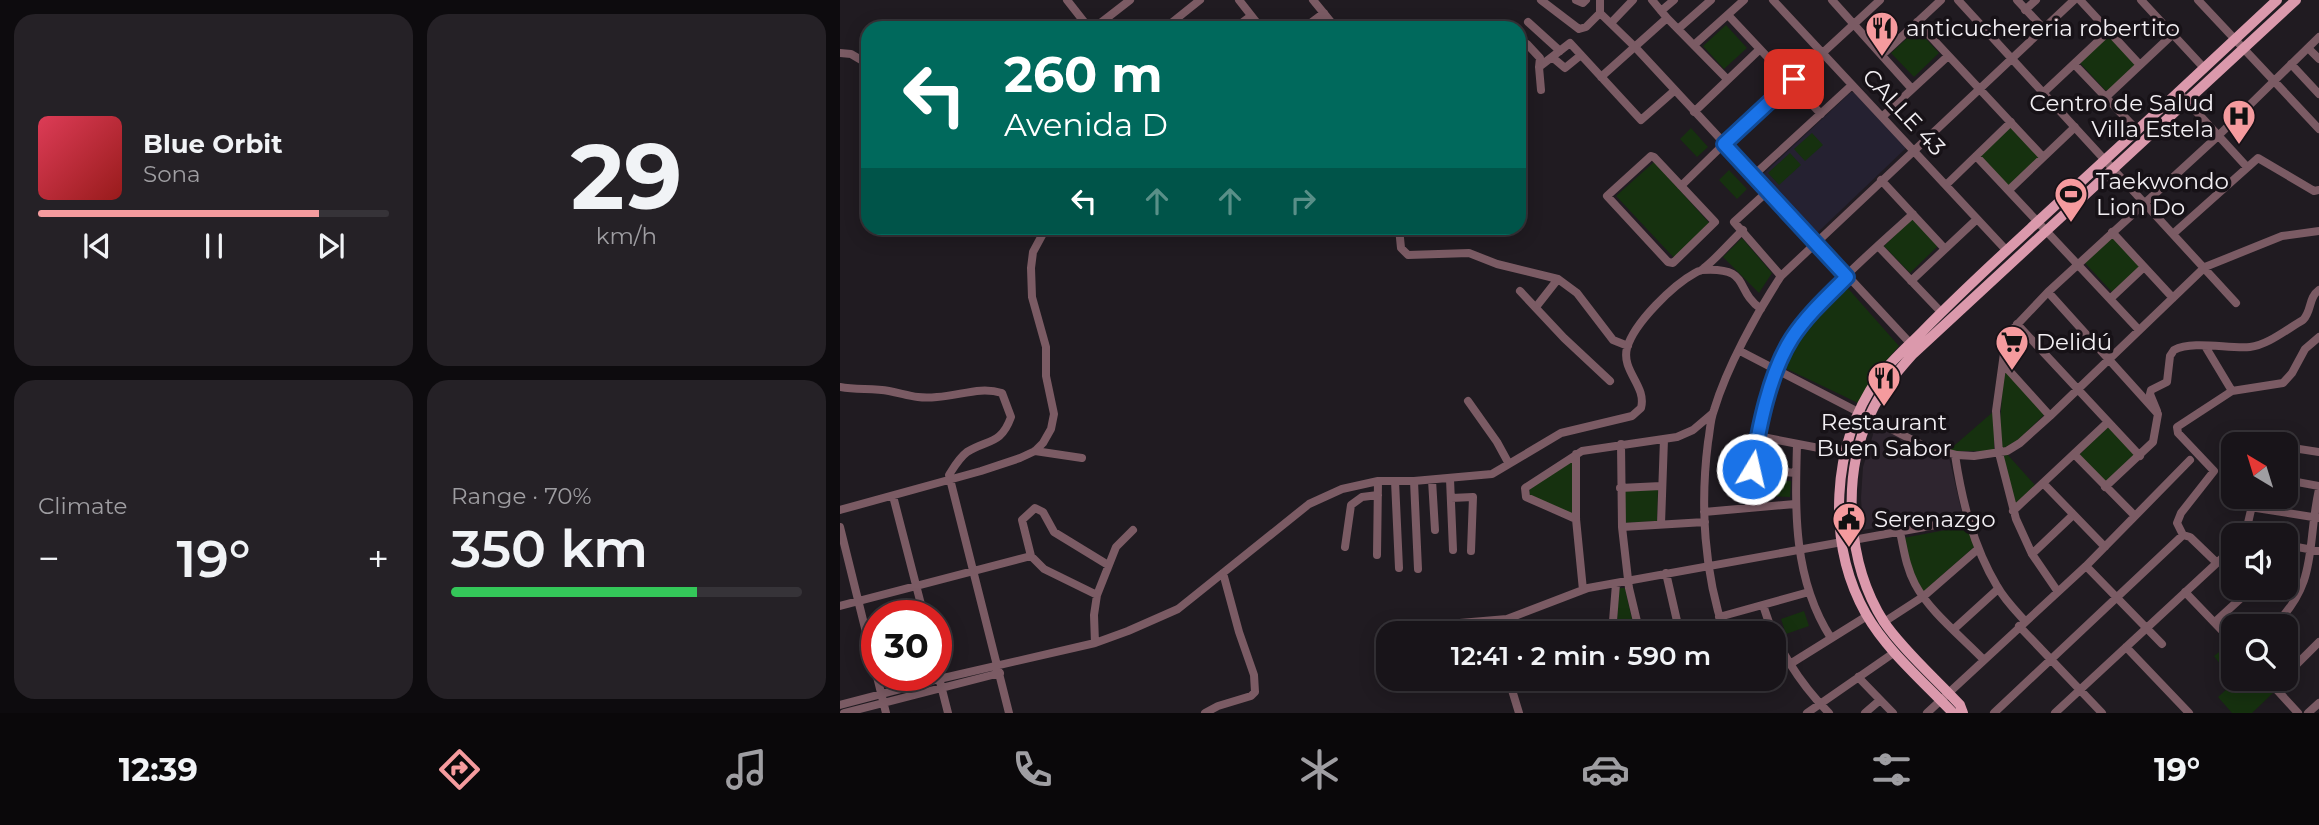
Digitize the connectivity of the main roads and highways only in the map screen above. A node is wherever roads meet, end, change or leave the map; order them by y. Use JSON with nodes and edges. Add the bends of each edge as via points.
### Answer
{"nodes":[{"id":1,"x":2277,"y":0,"type":"edge"},
{"id":2,"x":2296,"y":0,"type":"edge"},
{"id":3,"x":2182,"y":97,"type":"junction"},
{"id":4,"x":2110,"y":164,"type":"junction"},
{"id":5,"x":1864,"y":414,"type":"junction"},
{"id":6,"x":1945,"y":696,"type":"junction"},
{"id":7,"x":1953,"y":713,"type":"edge"},
{"id":8,"x":1963,"y":713,"type":"edge"}],
"edges":[{"from":1,"to":3,"type":"main road","via":[[2204,68]]},
{"from":2,"to":3,"type":"main road"},
{"from":3,"to":4,"type":"main road"},
{"from":3,"to":4,"type":"main road","via":[[2138,131]]},
{"from":4,"to":5,"type":"main road","via":[[1898,370]]},
{"from":4,"to":5,"type":"main road","via":[[2039,221],[1941,312],[1878,378]]},
{"from":5,"to":6,"type":"main road","via":[[1852,491],[1855,540],[1865,582],[1884,622]]},
{"from":5,"to":6,"type":"main road","via":[[1846,453],[1839,502],[1850,575],[1867,616],[1895,652]]},
{"from":6,"to":7,"type":"main road"},
{"from":6,"to":8,"type":"main road","via":[[1960,705]]}]}
